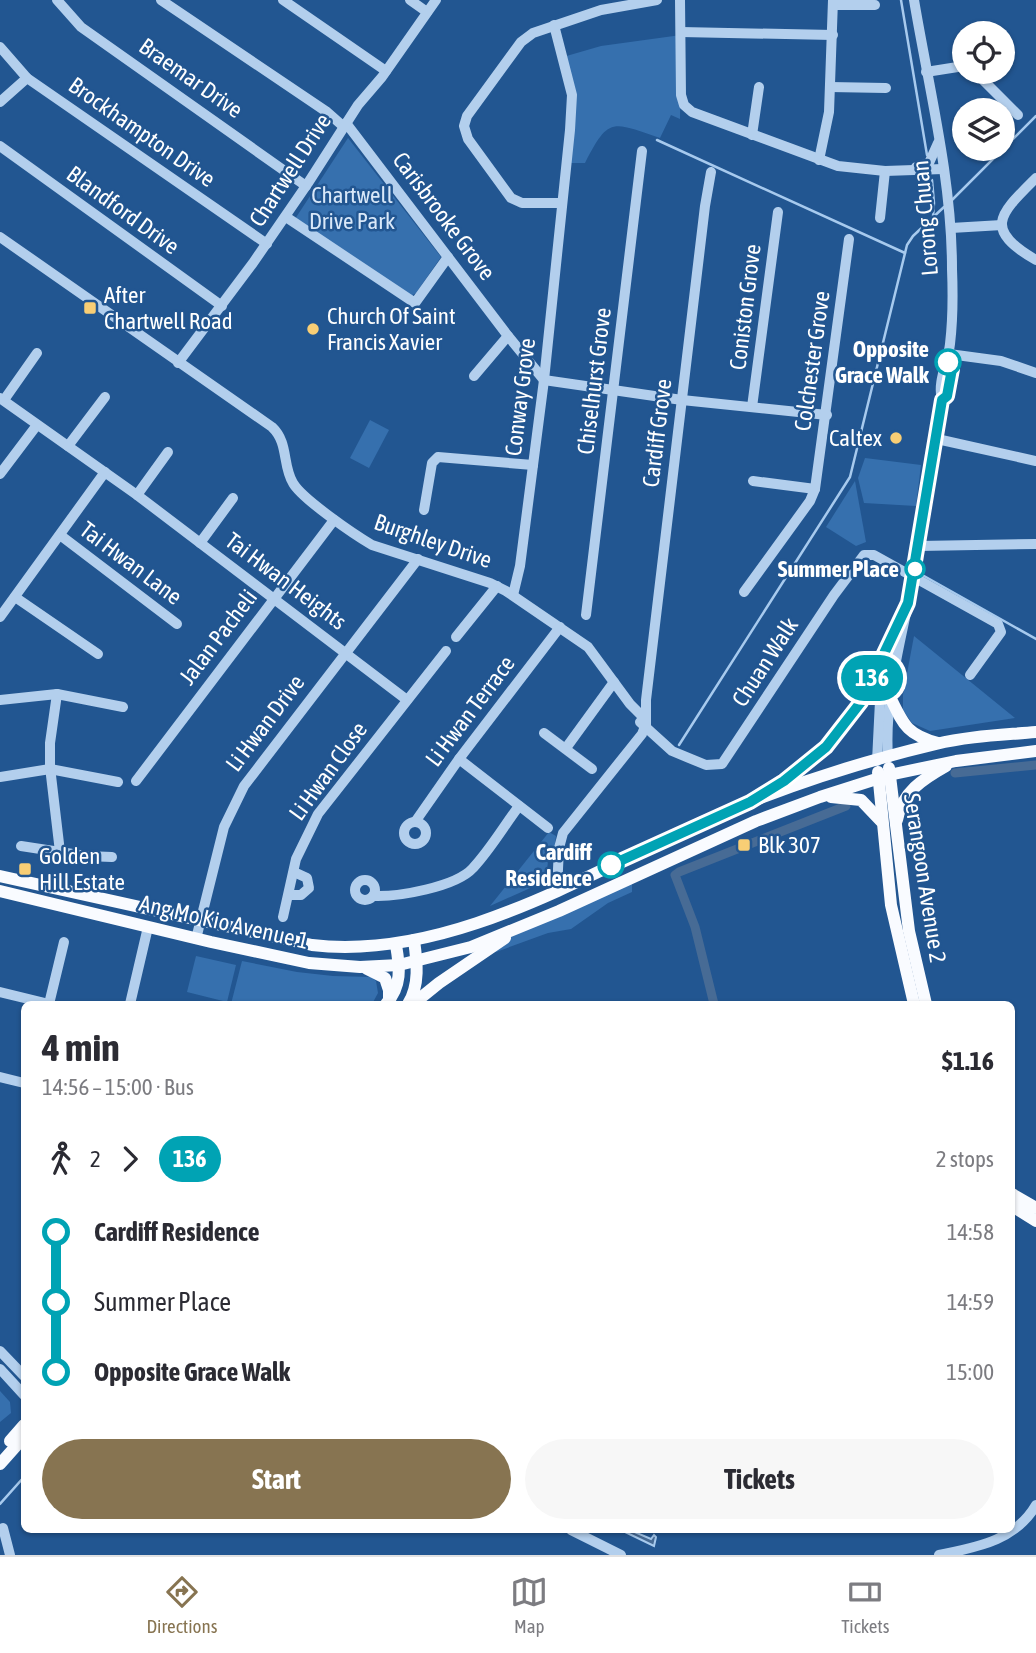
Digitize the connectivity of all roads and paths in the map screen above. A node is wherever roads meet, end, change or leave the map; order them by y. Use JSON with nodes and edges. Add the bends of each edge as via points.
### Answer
{"nodes":[{"id":1,"x":57,"y":0,"type":"edge"},
{"id":2,"x":161,"y":0,"type":"edge"},
{"id":3,"x":283,"y":0,"type":"edge"},
{"id":4,"x":410,"y":0,"type":"edge"},
{"id":5,"x":436,"y":0,"type":"edge"},
{"id":6,"x":657,"y":0,"type":"edge"},
{"id":7,"x":680,"y":0,"type":"edge"},
{"id":8,"x":914,"y":0,"type":"edge"},
{"id":9,"x":833,"y":2,"type":"edge"},
{"id":10,"x":600,"y":5,"type":"edge"},
{"id":11,"x":875,"y":5,"type":"dead end"},
{"id":12,"x":427,"y":12,"type":"junction"},
{"id":13,"x":554,"y":25,"type":"junction"},
{"id":14,"x":681,"y":32,"type":"junction"},
{"id":15,"x":833,"y":35,"type":"junction"},
{"id":16,"x":0,"y":47,"type":"edge"},
{"id":17,"x":952,"y":68,"type":"edge"},
{"id":18,"x":386,"y":71,"type":"junction"},
{"id":19,"x":926,"y":72,"type":"junction"},
{"id":20,"x":27,"y":78,"type":"junction"},
{"id":21,"x":987,"y":84,"type":"edge"},
{"id":22,"x":759,"y":87,"type":"dead end"},
{"id":23,"x":830,"y":87,"type":"junction"},
{"id":24,"x":886,"y":88,"type":"dead end"},
{"id":25,"x":0,"y":102,"type":"edge"},
{"id":26,"x":1018,"y":115,"type":"dead end"},
{"id":27,"x":345,"y":125,"type":"junction"},
{"id":28,"x":752,"y":135,"type":"junction"},
{"id":29,"x":939,"y":140,"type":"junction"},
{"id":30,"x":0,"y":146,"type":"edge"},
{"id":31,"x":642,"y":151,"type":"dead end"},
{"id":32,"x":819,"y":160,"type":"junction"},
{"id":33,"x":943,"y":169,"type":"junction"},
{"id":34,"x":884,"y":171,"type":"junction"},
{"id":35,"x":902,"y":171,"type":"junction"},
{"id":36,"x":711,"y":172,"type":"dead end"},
{"id":37,"x":1036,"y":178,"type":"edge"},
{"id":38,"x":306,"y":186,"type":"junction"},
{"id":39,"x":562,"y":203,"type":"junction"},
{"id":40,"x":778,"y":212,"type":"dead end"},
{"id":41,"x":285,"y":217,"type":"junction"},
{"id":42,"x":880,"y":218,"type":"dead end"},
{"id":43,"x":1002,"y":225,"type":"junction"},
{"id":44,"x":950,"y":229,"type":"junction"},
{"id":45,"x":0,"y":237,"type":"edge"},
{"id":46,"x":849,"y":239,"type":"dead end"},
{"id":47,"x":267,"y":244,"type":"junction"},
{"id":48,"x":449,"y":257,"type":"junction"},
{"id":49,"x":1036,"y":260,"type":"edge"},
{"id":50,"x":222,"y":306,"type":"junction"},
{"id":51,"x":508,"y":336,"type":"junction"},
{"id":52,"x":37,"y":353,"type":"dead end"},
{"id":53,"x":948,"y":358,"type":"junction"},
{"id":54,"x":178,"y":363,"type":"junction"},
{"id":55,"x":1036,"y":373,"type":"edge"},
{"id":56,"x":474,"y":376,"type":"dead end"},
{"id":57,"x":544,"y":380,"type":"junction"},
{"id":58,"x":614,"y":390,"type":"junction"},
{"id":59,"x":104,"y":397,"type":"dead end"},
{"id":60,"x":2,"y":399,"type":"edge"},
{"id":61,"x":682,"y":400,"type":"junction"},
{"id":62,"x":752,"y":407,"type":"junction"},
{"id":63,"x":827,"y":415,"type":"junction"},
{"id":64,"x":37,"y":425,"type":"junction"},
{"id":65,"x":937,"y":439,"type":"junction"},
{"id":66,"x":68,"y":446,"type":"junction"},
{"id":67,"x":168,"y":452,"type":"dead end"},
{"id":68,"x":1036,"y":461,"type":"edge"},
{"id":69,"x":533,"y":465,"type":"junction"},
{"id":70,"x":105,"y":472,"type":"junction"},
{"id":71,"x":0,"y":474,"type":"edge"},
{"id":72,"x":753,"y":481,"type":"dead end"},
{"id":73,"x":815,"y":489,"type":"junction"},
{"id":74,"x":137,"y":495,"type":"junction"},
{"id":75,"x":233,"y":498,"type":"dead end"},
{"id":76,"x":424,"y":510,"type":"dead end"},
{"id":77,"x":334,"y":520,"type":"junction"},
{"id":78,"x":60,"y":535,"type":"junction"},
{"id":79,"x":200,"y":543,"type":"junction"},
{"id":80,"x":1036,"y":544,"type":"edge"},
{"id":81,"x":919,"y":546,"type":"junction"},
{"id":82,"x":418,"y":559,"type":"junction"},
{"id":83,"x":914,"y":577,"type":"junction"},
{"id":84,"x":497,"y":586,"type":"junction"},
{"id":85,"x":744,"y":592,"type":"dead end"},
{"id":86,"x":513,"y":595,"type":"junction"},
{"id":87,"x":15,"y":597,"type":"junction"},
{"id":88,"x":274,"y":598,"type":"junction"},
{"id":89,"x":908,"y":603,"type":"junction"},
{"id":90,"x":586,"y":615,"type":"dead end"},
{"id":91,"x":0,"y":617,"type":"edge"},
{"id":92,"x":177,"y":624,"type":"dead end"},
{"id":93,"x":898,"y":625,"type":"junction"},
{"id":94,"x":560,"y":627,"type":"junction"},
{"id":95,"x":456,"y":637,"type":"dead end"},
{"id":96,"x":446,"y":651,"type":"dead end"},
{"id":97,"x":346,"y":652,"type":"junction"},
{"id":98,"x":98,"y":654,"type":"dead end"},
{"id":99,"x":970,"y":675,"type":"dead end"},
{"id":100,"x":614,"y":682,"type":"junction"},
{"id":101,"x":57,"y":694,"type":"junction"},
{"id":102,"x":891,"y":699,"type":"junction"},
{"id":103,"x":0,"y":700,"type":"edge"},
{"id":104,"x":407,"y":700,"type":"junction"},
{"id":105,"x":646,"y":700,"type":"junction"},
{"id":106,"x":630,"y":704,"type":"junction"},
{"id":107,"x":123,"y":707,"type":"dead end"},
{"id":108,"x":646,"y":724,"type":"junction"},
{"id":109,"x":1036,"y":732,"type":"edge"},
{"id":110,"x":544,"y":733,"type":"dead end"},
{"id":111,"x":938,"y":743,"type":"junction"},
{"id":112,"x":566,"y":748,"type":"junction"},
{"id":113,"x":1036,"y":751,"type":"edge"},
{"id":114,"x":459,"y":759,"type":"junction"},
{"id":115,"x":883,"y":760,"type":"junction"},
{"id":116,"x":956,"y":761,"type":"junction"},
{"id":117,"x":50,"y":769,"type":"junction"},
{"id":118,"x":593,"y":769,"type":"dead end"},
{"id":119,"x":0,"y":777,"type":"edge"},
{"id":120,"x":884,"y":777,"type":"junction"},
{"id":121,"x":136,"y":781,"type":"dead end"},
{"id":122,"x":118,"y":782,"type":"dead end"},
{"id":123,"x":821,"y":797,"type":"junction"},
{"id":124,"x":750,"y":802,"type":"junction"},
{"id":125,"x":519,"y":806,"type":"junction"},
{"id":126,"x":881,"y":821,"type":"junction"},
{"id":127,"x":415,"y":822,"type":"dead end"},
{"id":128,"x":548,"y":828,"type":"dead end"},
{"id":129,"x":896,"y":828,"type":"junction"},
{"id":130,"x":21,"y":846,"type":"dead end"},
{"id":131,"x":60,"y":852,"type":"junction"},
{"id":132,"x":112,"y":857,"type":"dead end"},
{"id":133,"x":294,"y":872,"type":"junction"},
{"id":134,"x":0,"y":876,"type":"edge"},
{"id":135,"x":557,"y":890,"type":"junction"},
{"id":136,"x":0,"y":891,"type":"edge"},
{"id":137,"x":289,"y":895,"type":"junction"},
{"id":138,"x":373,"y":896,"type":"dead end"},
{"id":139,"x":283,"y":917,"type":"dead end"},
{"id":140,"x":201,"y":920,"type":"junction"},
{"id":141,"x":523,"y":926,"type":"junction"},
{"id":142,"x":148,"y":927,"type":"junction"},
{"id":143,"x":196,"y":939,"type":"junction"},
{"id":144,"x":414,"y":940,"type":"junction"},
{"id":145,"x":64,"y":942,"type":"dead end"},
{"id":146,"x":396,"y":945,"type":"junction"},
{"id":147,"x":417,"y":961,"type":"junction"},
{"id":148,"x":399,"y":965,"type":"junction"},
{"id":149,"x":360,"y":967,"type":"junction"},
{"id":150,"x":0,"y":992,"type":"edge"},
{"id":151,"x":37,"y":1001,"type":"edge"},
{"id":152,"x":50,"y":1001,"type":"edge"},
{"id":153,"x":131,"y":1001,"type":"edge"},
{"id":154,"x":387,"y":1001,"type":"edge"},
{"id":155,"x":388,"y":1001,"type":"edge"},
{"id":156,"x":412,"y":1001,"type":"edge"},
{"id":157,"x":415,"y":1001,"type":"edge"},
{"id":158,"x":913,"y":1001,"type":"edge"},
{"id":159,"x":925,"y":1001,"type":"edge"},
{"id":160,"x":0,"y":1077,"type":"edge"},
{"id":161,"x":21,"y":1082,"type":"edge"},
{"id":162,"x":1015,"y":1196,"type":"edge"},
{"id":163,"x":1015,"y":1208,"type":"edge"},
{"id":164,"x":1036,"y":1208,"type":"edge"},
{"id":165,"x":1036,"y":1221,"type":"edge"},
{"id":166,"x":0,"y":1351,"type":"edge"},
{"id":167,"x":0,"y":1369,"type":"edge"},
{"id":168,"x":21,"y":1373,"type":"edge"},
{"id":169,"x":21,"y":1392,"type":"edge"},
{"id":170,"x":21,"y":1428,"type":"edge"},
{"id":171,"x":21,"y":1440,"type":"edge"},
{"id":172,"x":0,"y":1452,"type":"edge"},
{"id":173,"x":0,"y":1464,"type":"edge"},
{"id":174,"x":1036,"y":1505,"type":"edge"},
{"id":175,"x":3,"y":1528,"type":"dead end"},
{"id":176,"x":1015,"y":1529,"type":"edge"},
{"id":177,"x":577,"y":1533,"type":"edge"},
{"id":178,"x":1009,"y":1533,"type":"edge"},
{"id":179,"x":10,"y":1555,"type":"edge"},
{"id":180,"x":621,"y":1555,"type":"edge"},
{"id":181,"x":939,"y":1555,"type":"edge"}],
"edges":[{"from":1,"to":38,"type":"street","name":"Braemar Drive","via":[[81,27]]},
{"from":2,"to":27,"type":"street","name":"Carisbrooke Grove"},
{"from":3,"to":18,"type":"street"},
{"from":4,"to":12,"type":"street"},
{"from":5,"to":12,"type":"street","name":"Chartwell Drive"},
{"from":6,"to":10,"type":"street"},
{"from":7,"to":14,"type":"street"},
{"from":8,"to":19,"type":"street","name":"Lorong Chuan"},
{"from":9,"to":11,"type":"street"},
{"from":9,"to":15,"type":"street"},
{"from":10,"to":13,"type":"street"},
{"from":12,"to":18,"type":"street","name":"Chartwell Drive"},
{"from":13,"to":39,"type":"street","name":"Conway Grove","via":[[572,95]]},
{"from":13,"to":39,"type":"street","via":[[521,42],[469,112],[464,126],[468,139],[511,198],[522,203]]},
{"from":14,"to":15,"type":"street"},
{"from":14,"to":28,"type":"street","via":[[684,105]]},
{"from":15,"to":23,"type":"street"},
{"from":16,"to":20,"type":"street","name":"Brockhampton Drive"},
{"from":17,"to":19,"type":"street"},
{"from":18,"to":27,"type":"street","name":"Chartwell Drive"},
{"from":19,"to":29,"type":"street","name":"Lorong Chuan"},
{"from":20,"to":25,"type":"street"},
{"from":20,"to":47,"type":"street","name":"Brockhampton Drive"},
{"from":21,"to":26,"type":"street"},
{"from":22,"to":28,"type":"street"},
{"from":23,"to":24,"type":"street"},
{"from":23,"to":32,"type":"street"},
{"from":27,"to":38,"type":"street","name":"Chartwell Drive"},
{"from":27,"to":48,"type":"street","name":"Carisbrooke Grove"},
{"from":28,"to":32,"type":"street"},
{"from":29,"to":33,"type":"street","name":"Lorong Chuan"},
{"from":29,"to":35,"type":"street","via":[[929,163]]},
{"from":30,"to":50,"type":"street","name":"Blandford Drive"},
{"from":31,"to":58,"type":"street","name":"Chiselhurst Grove"},
{"from":32,"to":34,"type":"street"},
{"from":33,"to":35,"type":"street"},
{"from":33,"to":44,"type":"street","name":"Lorong Chuan"},
{"from":34,"to":35,"type":"street"},
{"from":34,"to":42,"type":"street"},
{"from":36,"to":61,"type":"street","name":"Cardiff Grove"},
{"from":37,"to":43,"type":"street","via":[[1007,207]]},
{"from":38,"to":41,"type":"street","name":"Chartwell Drive"},
{"from":39,"to":57,"type":"street","name":"Conway Grove"},
{"from":40,"to":62,"type":"street","name":"Coniston Grove"},
{"from":41,"to":47,"type":"street","name":"Chartwell Drive"},
{"from":41,"to":48,"type":"street","via":[[415,303]]},
{"from":43,"to":44,"type":"street"},
{"from":43,"to":49,"type":"street","via":[[1014,247]]},
{"from":44,"to":53,"type":"street","name":"Lorong Chuan","via":[[953,268]]},
{"from":45,"to":54,"type":"street","name":"Burghley Drive"},
{"from":46,"to":63,"type":"street","name":"Colchester Grove"},
{"from":47,"to":50,"type":"street","name":"Chartwell Drive"},
{"from":48,"to":51,"type":"street","name":"Carisbrooke Grove"},
{"from":50,"to":54,"type":"street","name":"Chartwell Drive"},
{"from":51,"to":56,"type":"street"},
{"from":51,"to":57,"type":"street","name":"Carisbrooke Grove"},
{"from":52,"to":60,"type":"street","name":"Tai Hwan Heights"},
{"from":53,"to":55,"type":"street","via":[[1001,361]]},
{"from":53,"to":65,"type":"street","name":"Lorong Chuan","via":[[952,369]]},
{"from":54,"to":77,"type":"street","name":"Burghley Drive","via":[[276,431],[293,484]]},
{"from":57,"to":58,"type":"street"},
{"from":57,"to":69,"type":"street","name":"Conway Grove"},
{"from":58,"to":61,"type":"street"},
{"from":58,"to":90,"type":"street","name":"Chiselhurst Grove"},
{"from":59,"to":66,"type":"street"},
{"from":60,"to":64,"type":"street","name":"Tai Hwan Heights"},
{"from":61,"to":62,"type":"street"},
{"from":61,"to":105,"type":"street","name":"Cardiff Grove"},
{"from":62,"to":63,"type":"street"},
{"from":63,"to":73,"type":"street","name":"Colchester Grove"},
{"from":64,"to":66,"type":"street","name":"Tai Hwan Heights"},
{"from":64,"to":71,"type":"street"},
{"from":65,"to":68,"type":"street"},
{"from":65,"to":81,"type":"street","name":"Lorong Chuan"},
{"from":66,"to":70,"type":"street","name":"Tai Hwan Heights"},
{"from":67,"to":74,"type":"street"},
{"from":69,"to":76,"type":"street","via":[[438,457],[432,463]]},
{"from":69,"to":86,"type":"street","name":"Conway Grove"},
{"from":70,"to":74,"type":"street","name":"Tai Hwan Heights"},
{"from":70,"to":78,"type":"street"},
{"from":72,"to":73,"type":"street"},
{"from":73,"to":85,"type":"street","name":"Colchester Grove"},
{"from":74,"to":79,"type":"street","name":"Tai Hwan Heights"},
{"from":75,"to":79,"type":"street","name":"Tai Hwan Heights"},
{"from":77,"to":82,"type":"street","name":"Burghley Drive","via":[[372,545]]},
{"from":77,"to":88,"type":"street","name":"Jalan Pacheli"},
{"from":78,"to":87,"type":"street"},
{"from":78,"to":92,"type":"street","name":"Tai Hwan Lane"},
{"from":79,"to":88,"type":"street","name":"Tai Hwan Heights"},
{"from":80,"to":81,"type":"street"},
{"from":81,"to":83,"type":"street","name":"Lorong Chuan"},
{"from":82,"to":84,"type":"street","name":"Burghley Drive"},
{"from":82,"to":97,"type":"street","name":"Li Hwan Drive"},
{"from":83,"to":89,"type":"street","name":"Lorong Chuan"},
{"from":83,"to":99,"type":"street","via":[[1001,628]]},
{"from":83,"to":108,"type":"street","name":"Chuan Walk","via":[[874,555],[864,555],[720,765],[706,765],[672,751]]},
{"from":84,"to":86,"type":"street","name":"Burghley Drive"},
{"from":84,"to":95,"type":"street"},
{"from":86,"to":94,"type":"street","name":"Burghley Drive"},
{"from":87,"to":91,"type":"street"},
{"from":87,"to":98,"type":"street"},
{"from":88,"to":97,"type":"street","name":"Tai Hwan Heights"},
{"from":88,"to":121,"type":"street","name":"Jalan Pacheli"},
{"from":89,"to":93,"type":"street","name":"Lorong Chuan"},
{"from":89,"to":102,"type":"street","name":"Lorong Chuan"},
{"from":93,"to":115,"type":"street","name":"Lorong Chuan","via":[[883,681]]},
{"from":93,"to":124,"type":"main road","via":[[861,702],[826,747]]},
{"from":94,"to":100,"type":"street","name":"Burghley Drive","via":[[594,652]]},
{"from":94,"to":114,"type":"street","name":"Li Hwan Terrace"},
{"from":96,"to":104,"type":"street","name":"Li Hwan Close"},
{"from":97,"to":104,"type":"street"},
{"from":97,"to":140,"type":"street","name":"Li Hwan Drive","via":[[251,775],[234,804]]},
{"from":100,"to":106,"type":"street","name":"Burghley Drive"},
{"from":100,"to":112,"type":"street"},
{"from":101,"to":103,"type":"street"},
{"from":101,"to":107,"type":"street"},
{"from":101,"to":117,"type":"street"},
{"from":102,"to":111,"type":"main road","via":[[908,730]]},
{"from":102,"to":115,"type":"street","name":"Lorong Chuan"},
{"from":104,"to":133,"type":"street","name":"Li Hwan Close","via":[[318,814]]},
{"from":105,"to":106,"type":"street"},
{"from":105,"to":108,"type":"street","name":"Cardiff Grove"},
{"from":106,"to":108,"type":"street","name":"Burghley Drive"},
{"from":108,"to":135,"type":"street","via":[[563,833]]},
{"from":109,"to":111,"type":"main road"},
{"from":110,"to":112,"type":"street"},
{"from":111,"to":115,"type":"main road"},
{"from":112,"to":118,"type":"street"},
{"from":113,"to":116,"type":"main road"},
{"from":114,"to":125,"type":"street"},
{"from":114,"to":127,"type":"street","name":"Li Hwan Terrace"},
{"from":115,"to":120,"type":"main road","name":"Serangoon Avenue 2"},
{"from":115,"to":124,"type":"main road"},
{"from":116,"to":120,"type":"main road"},
{"from":116,"to":129,"type":"main road","via":[[910,791],[899,810]]},
{"from":117,"to":119,"type":"street"},
{"from":117,"to":122,"type":"street"},
{"from":117,"to":131,"type":"street"},
{"from":120,"to":123,"type":"main road"},
{"from":120,"to":126,"type":"main road","name":"Serangoon Avenue 2"},
{"from":120,"to":129,"type":"main road","name":"Serangoon Avenue 2"},
{"from":123,"to":126,"type":"main road","via":[[861,800]]},
{"from":123,"to":141,"type":"main road","via":[[719,837]]},
{"from":124,"to":135,"type":"main road"},
{"from":125,"to":128,"type":"street"},
{"from":125,"to":138,"type":"street","via":[[472,870],[459,879],[413,892]]},
{"from":126,"to":158,"type":"main road","name":"Serangoon Avenue 2","via":[[891,903]]},
{"from":129,"to":159,"type":"main road","name":"Serangoon Avenue 2","via":[[908,931]]},
{"from":130,"to":131,"type":"street"},
{"from":131,"to":132,"type":"street"},
{"from":133,"to":137,"type":"street","name":"Li Hwan Close"},
{"from":133,"to":137,"type":"street","name":"Li Hwan Close","via":[[307,878],[309,888],[301,895]]},
{"from":134,"to":140,"type":"main road","name":"Ang Mo Kio Avenue 1"},
{"from":135,"to":144,"type":"main road","via":[[506,912]]},
{"from":136,"to":142,"type":"main road","name":"Ang Mo Kio Avenue 1"},
{"from":137,"to":139,"type":"street","name":"Li Hwan Close"},
{"from":140,"to":143,"type":"street","name":"Li Hwan Drive"},
{"from":140,"to":146,"type":"main road","name":"Ang Mo Kio Avenue 1","via":[[312,945]]},
{"from":141,"to":147,"type":"main road","via":[[471,947]]},
{"from":141,"to":157,"type":"main road"},
{"from":142,"to":143,"type":"main road","name":"Ang Mo Kio Avenue 1"},
{"from":142,"to":153,"type":"street"},
{"from":143,"to":149,"type":"main road","name":"Ang Mo Kio Avenue 1","via":[[319,964]]},
{"from":144,"to":146,"type":"main road"},
{"from":144,"to":147,"type":"main road"},
{"from":145,"to":152,"type":"street"},
{"from":146,"to":148,"type":"main road"},
{"from":147,"to":148,"type":"main road"},
{"from":147,"to":156,"type":"main road"},
{"from":148,"to":149,"type":"main road","name":"Ang Mo Kio Avenue 1"},
{"from":148,"to":155,"type":"main road","via":[[397,987]]},
{"from":149,"to":154,"type":"main road","via":[[385,978]]},
{"from":150,"to":151,"type":"street"},
{"from":160,"to":161,"type":"street"},
{"from":162,"to":164,"type":"main road"},
{"from":163,"to":165,"type":"main road"},
{"from":166,"to":168,"type":"street"},
{"from":167,"to":169,"type":"street"},
{"from":170,"to":172,"type":"main road"},
{"from":171,"to":173,"type":"main road"},
{"from":174,"to":176,"type":"street"},
{"from":175,"to":179,"type":"street"},
{"from":177,"to":180,"type":"street"},
{"from":178,"to":181,"type":"street","via":[[998,1541]]}]}
